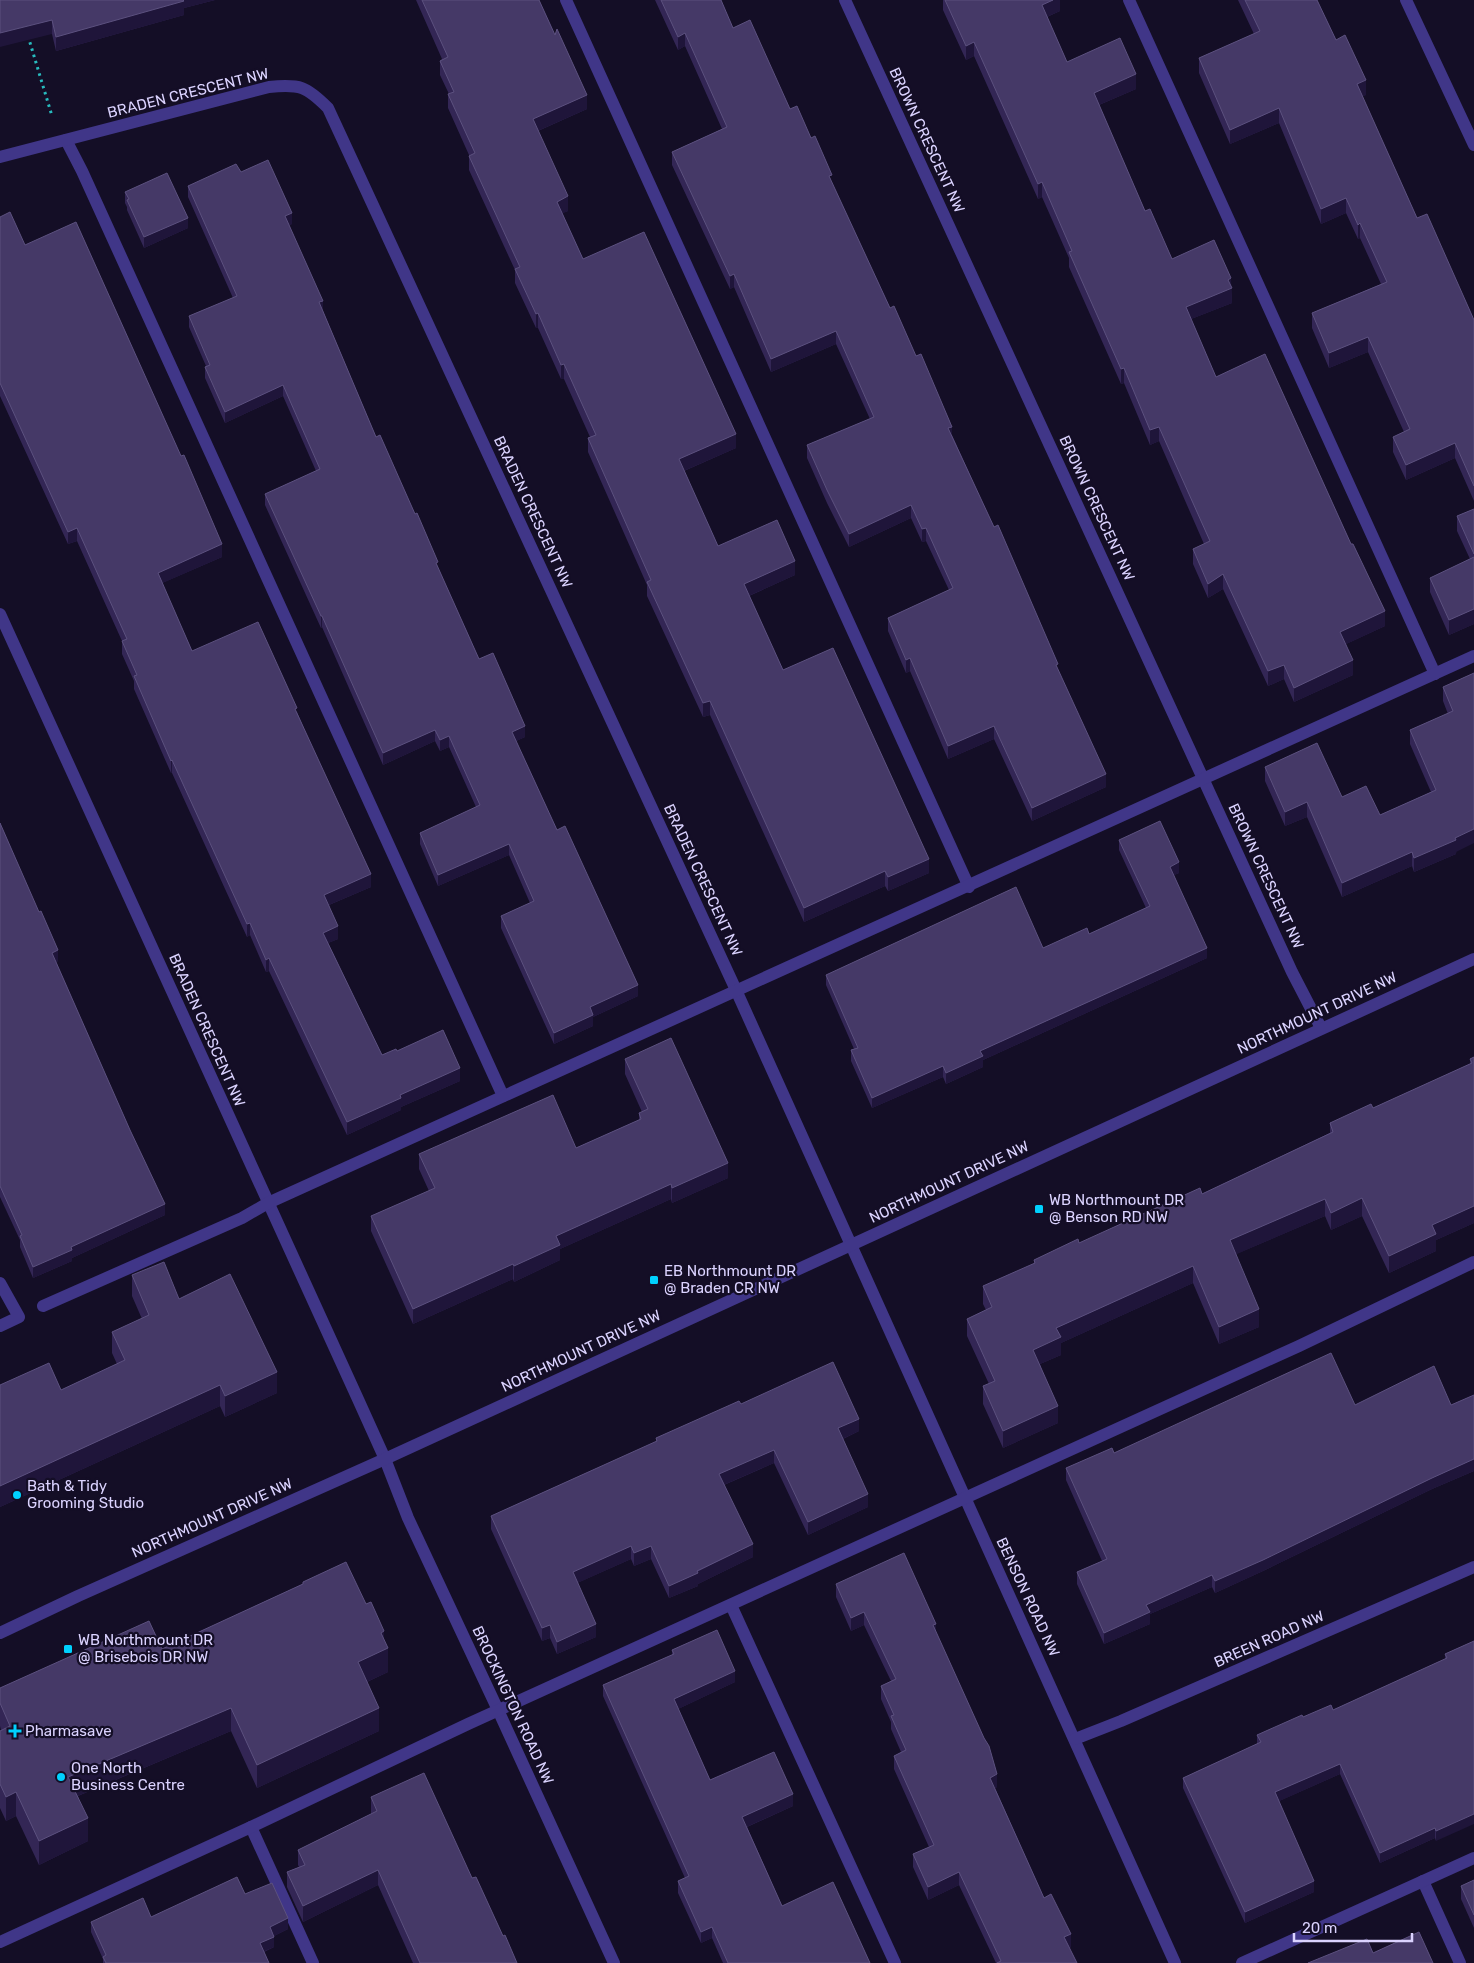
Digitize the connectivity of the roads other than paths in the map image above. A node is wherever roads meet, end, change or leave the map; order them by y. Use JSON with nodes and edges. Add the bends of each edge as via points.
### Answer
{"nodes":[{"id":1,"x":566,"y":0,"type":"edge"},
{"id":2,"x":845,"y":0,"type":"edge"},
{"id":3,"x":1129,"y":0,"type":"edge"},
{"id":4,"x":1406,"y":0,"type":"edge"},
{"id":5,"x":66,"y":140,"type":"junction"},
{"id":6,"x":1474,"y":146,"type":"edge"},
{"id":7,"x":0,"y":157,"type":"edge"},
{"id":8,"x":0,"y":614,"type":"edge"},
{"id":9,"x":1474,"y":656,"type":"edge"},
{"id":10,"x":1435,"y":674,"type":"junction"},
{"id":11,"x":1203,"y":779,"type":"junction"},
{"id":12,"x":969,"y":887,"type":"junction"},
{"id":13,"x":1474,"y":959,"type":"edge"},
{"id":14,"x":736,"y":990,"type":"junction"},
{"id":15,"x":1321,"y":1028,"type":"junction"},
{"id":16,"x":503,"y":1096,"type":"junction"},
{"id":17,"x":268,"y":1203,"type":"junction"},
{"id":18,"x":852,"y":1244,"type":"junction"},
{"id":19,"x":1474,"y":1262,"type":"edge"},
{"id":20,"x":0,"y":1283,"type":"edge"},
{"id":21,"x":43,"y":1306,"type":"dead end"},
{"id":22,"x":0,"y":1326,"type":"edge"},
{"id":23,"x":385,"y":1460,"type":"junction"},
{"id":24,"x":965,"y":1498,"type":"junction"},
{"id":25,"x":1474,"y":1567,"type":"edge"},
{"id":26,"x":731,"y":1605,"type":"junction"},
{"id":27,"x":0,"y":1633,"type":"edge"},
{"id":28,"x":498,"y":1710,"type":"junction"},
{"id":29,"x":1075,"y":1739,"type":"junction"},
{"id":30,"x":251,"y":1827,"type":"junction"},
{"id":31,"x":1474,"y":1858,"type":"edge"},
{"id":32,"x":1423,"y":1881,"type":"junction"},
{"id":33,"x":0,"y":1942,"type":"edge"},
{"id":34,"x":313,"y":1963,"type":"edge"},
{"id":35,"x":614,"y":1963,"type":"edge"},
{"id":36,"x":895,"y":1963,"type":"edge"},
{"id":37,"x":1175,"y":1963,"type":"edge"},
{"id":38,"x":1242,"y":1963,"type":"edge"},
{"id":39,"x":1460,"y":1963,"type":"edge"}],
"edges":[{"from":1,"to":12,"type":"street"},
{"from":2,"to":11,"type":"street","name":"BROWN CRESCENT NW"},
{"from":3,"to":10,"type":"street"},
{"from":4,"to":6,"type":"street"},
{"from":5,"to":7,"type":"street","name":"BRADEN CRESCENT NW"},
{"from":5,"to":14,"type":"street","name":"BRADEN CRESCENT NW","via":[[269,87],[292,85],[311,92],[328,108]]},
{"from":5,"to":16,"type":"street"},
{"from":8,"to":17,"type":"street","name":"BRADEN CRESCENT NW"},
{"from":9,"to":10,"type":"street"},
{"from":10,"to":11,"type":"street"},
{"from":11,"to":12,"type":"street"},
{"from":11,"to":15,"type":"street","name":"BROWN CRESCENT NW"},
{"from":12,"to":14,"type":"street"},
{"from":13,"to":15,"type":"street","name":"NORTHMOUNT DRIVE NW"},
{"from":14,"to":16,"type":"street"},
{"from":14,"to":18,"type":"street","name":"BRADEN CRESCENT NW"},
{"from":15,"to":18,"type":"street","name":"NORTHMOUNT DRIVE NW"},
{"from":16,"to":17,"type":"street"},
{"from":17,"to":21,"type":"street","via":[[242,1218]]},
{"from":17,"to":23,"type":"street","name":"BRADEN CRESCENT NW"},
{"from":18,"to":23,"type":"street","name":"NORTHMOUNT DRIVE NW"},
{"from":18,"to":24,"type":"street","name":"BENSON ROAD NW"},
{"from":19,"to":24,"type":"street","via":[[1299,1346]]},
{"from":20,"to":22,"type":"street","via":[[19,1317]]},
{"from":23,"to":27,"type":"street","name":"NORTHMOUNT DRIVE NW"},
{"from":23,"to":28,"type":"street","name":"BROCKINGTON ROAD NW","via":[[408,1518]]},
{"from":24,"to":26,"type":"street"},
{"from":24,"to":29,"type":"street","name":"BENSON ROAD NW"},
{"from":25,"to":29,"type":"street","name":"BREEN ROAD NW"},
{"from":26,"to":28,"type":"street"},
{"from":26,"to":36,"type":"street"},
{"from":28,"to":30,"type":"street"},
{"from":28,"to":35,"type":"street","name":"BROCKINGTON ROAD NW"},
{"from":29,"to":37,"type":"street","name":"BENSON ROAD NW"},
{"from":30,"to":33,"type":"street"},
{"from":30,"to":34,"type":"street"},
{"from":31,"to":32,"type":"street"},
{"from":32,"to":38,"type":"street"},
{"from":32,"to":39,"type":"street"}]}
